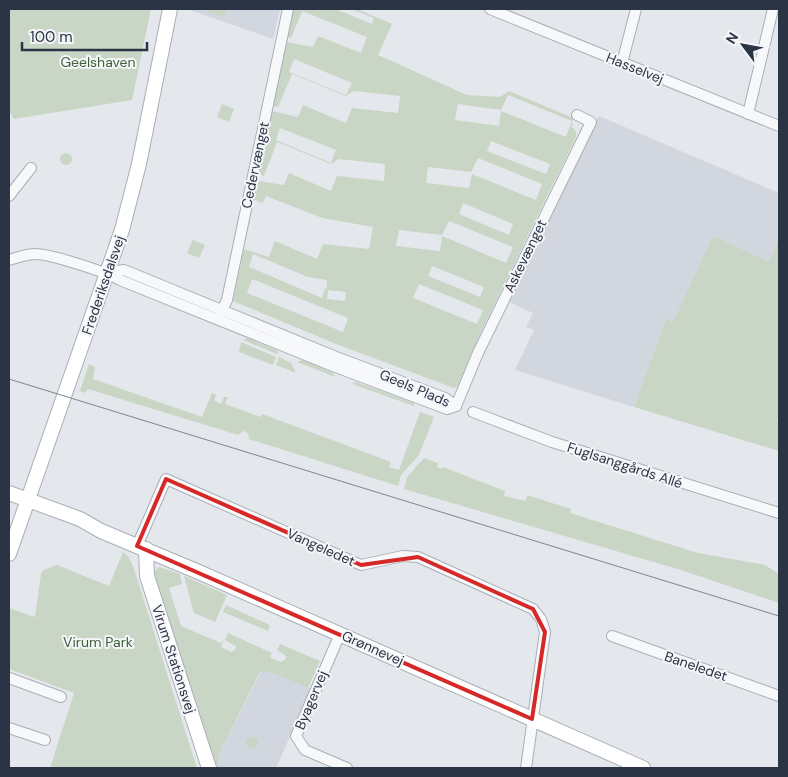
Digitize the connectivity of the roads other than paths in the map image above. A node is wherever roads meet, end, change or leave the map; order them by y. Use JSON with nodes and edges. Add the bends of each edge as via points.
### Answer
{"nodes":[{"id":1,"x":163,"y":9,"type":"edge"},
{"id":2,"x":170,"y":9,"type":"edge"},
{"id":3,"x":288,"y":9,"type":"edge"},
{"id":4,"x":490,"y":9,"type":"edge"},
{"id":5,"x":636,"y":9,"type":"edge"},
{"id":6,"x":773,"y":9,"type":"edge"},
{"id":7,"x":622,"y":62,"type":"junction"},
{"id":8,"x":748,"y":114,"type":"junction"},
{"id":9,"x":577,"y":116,"type":"dead end"},
{"id":10,"x":779,"y":126,"type":"edge"},
{"id":11,"x":31,"y":168,"type":"dead end"},
{"id":12,"x":9,"y":196,"type":"edge"},
{"id":13,"x":9,"y":260,"type":"edge"},
{"id":14,"x":104,"y":272,"type":"junction"},
{"id":15,"x":220,"y":314,"type":"junction"},
{"id":16,"x":456,"y":406,"type":"joint"},
{"id":17,"x":473,"y":412,"type":"dead end"},
{"id":18,"x":9,"y":492,"type":"edge"},
{"id":19,"x":21,"y":502,"type":"edge"},
{"id":20,"x":779,"y":513,"type":"edge"},
{"id":21,"x":9,"y":536,"type":"edge"},
{"id":22,"x":142,"y":547,"type":"junction"},
{"id":23,"x":9,"y":554,"type":"edge"},
{"id":24,"x":340,"y":634,"type":"junction"},
{"id":25,"x":612,"y":636,"type":"dead end"},
{"id":26,"x":9,"y":678,"type":"edge"},
{"id":27,"x":779,"y":696,"type":"edge"},
{"id":28,"x":61,"y":697,"type":"dead end"},
{"id":29,"x":532,"y":719,"type":"junction"},
{"id":30,"x":9,"y":728,"type":"edge"},
{"id":31,"x":45,"y":740,"type":"dead end"},
{"id":32,"x":209,"y":768,"type":"edge"},
{"id":33,"x":347,"y":768,"type":"edge"},
{"id":34,"x":526,"y":768,"type":"edge"},
{"id":35,"x":643,"y":768,"type":"edge"}],
"edges":[{"from":1,"to":14,"type":"street","name":"Frederiksdalsvej","via":[[130,180]]},
{"from":2,"to":14,"type":"street","name":"Frederiksdalsvej","via":[[133,192]]},
{"from":3,"to":15,"type":"street","name":"Cedervænget","via":[[227,300]]},
{"from":4,"to":7,"type":"street","name":"Hasselvej"},
{"from":5,"to":7,"type":"street"},
{"from":6,"to":8,"type":"street"},
{"from":7,"to":8,"type":"street","name":"Hasselvej"},
{"from":8,"to":10,"type":"street","name":"Hasselvej"},
{"from":9,"to":16,"type":"street","name":"Askevænget","via":[[591,122],[478,353]]},
{"from":11,"to":12,"type":"street"},
{"from":13,"to":14,"type":"street","name":"Geels Plads","via":[[26,255],[48,255]]},
{"from":14,"to":15,"type":"street","name":"Geels Plads"},
{"from":14,"to":19,"type":"street","name":"Frederiksdalsvej"},
{"from":15,"to":16,"type":"street","name":"Geels Plads","via":[[421,400],[447,409]]},
{"from":17,"to":20,"type":"street","name":"Fuglsanggårds Allé","via":[[552,442]]},
{"from":18,"to":19,"type":"street","name":"Grønnevej"},
{"from":19,"to":21,"type":"street","name":"Frederiksdalsvej"},
{"from":19,"to":22,"type":"street","name":"Grønnevej","via":[[80,519]]},
{"from":19,"to":23,"type":"street","name":"Frederiksdalsvej"},
{"from":22,"to":24,"type":"street","name":"Grønnevej"},
{"from":22,"to":29,"type":"street","name":"Vangeledet","via":[[166,479],[361,565],[403,556],[418,557],[533,609],[542,619],[545,632]]},
{"from":22,"to":32,"type":"street","name":"Virum Stationsvej","via":[[147,576]]},
{"from":24,"to":29,"type":"street","name":"Grønnevej"},
{"from":24,"to":33,"type":"street","name":"Byagervej","via":[[296,736],[305,750]]},
{"from":25,"to":27,"type":"street","name":"Baneledet"},
{"from":26,"to":28,"type":"street"},
{"from":29,"to":34,"type":"street","name":"Vangeledet"},
{"from":29,"to":35,"type":"street","name":"Grønnevej"},
{"from":30,"to":31,"type":"street"}]}
